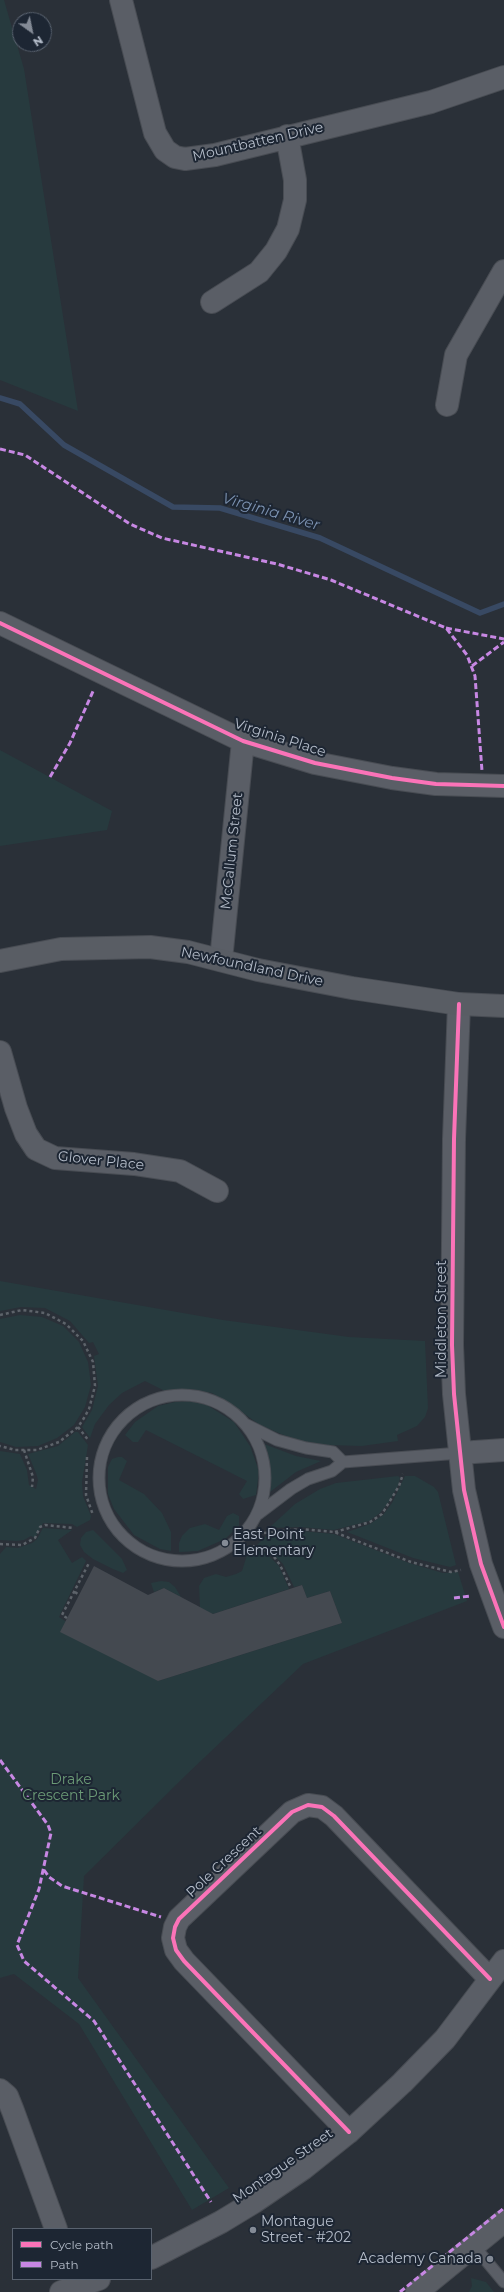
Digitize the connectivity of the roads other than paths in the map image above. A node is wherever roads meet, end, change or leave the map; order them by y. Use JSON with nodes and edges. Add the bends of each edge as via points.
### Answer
{"nodes":[{"id":1,"x":121,"y":0,"type":"edge"},
{"id":2,"x":504,"y":77,"type":"edge"},
{"id":3,"x":287,"y":136,"type":"junction"},
{"id":4,"x":504,"y":271,"type":"edge"},
{"id":5,"x":212,"y":302,"type":"dead end"},
{"id":6,"x":448,"y":405,"type":"dead end"},
{"id":7,"x":0,"y":623,"type":"edge"},
{"id":8,"x":243,"y":741,"type":"junction"},
{"id":9,"x":504,"y":786,"type":"edge"},
{"id":10,"x":221,"y":960,"type":"junction"},
{"id":11,"x":0,"y":961,"type":"edge"},
{"id":12,"x":459,"y":1004,"type":"junction"},
{"id":13,"x":504,"y":1006,"type":"edge"},
{"id":14,"x":0,"y":1052,"type":"edge"},
{"id":15,"x":217,"y":1191,"type":"dead end"},
{"id":16,"x":245,"y":1424,"type":"junction"},
{"id":17,"x":504,"y":1450,"type":"edge"},
{"id":18,"x":460,"y":1453,"type":"junction"},
{"id":19,"x":343,"y":1462,"type":"junction"},
{"id":20,"x":258,"y":1514,"type":"junction"},
{"id":21,"x":504,"y":1627,"type":"edge"},
{"id":22,"x":504,"y":1961,"type":"edge"},
{"id":23,"x":490,"y":1979,"type":"junction"},
{"id":24,"x":0,"y":2090,"type":"edge"},
{"id":25,"x":349,"y":2132,"type":"junction"},
{"id":26,"x":504,"y":2221,"type":"edge"},
{"id":27,"x":56,"y":2228,"type":"edge"},
{"id":28,"x":474,"y":2246,"type":"junction"},
{"id":29,"x":152,"y":2258,"type":"edge"},
{"id":30,"x":95,"y":2280,"type":"edge"},
{"id":31,"x":504,"y":2282,"type":"edge"},
{"id":32,"x":70,"y":2286,"type":"edge"},
{"id":33,"x":417,"y":2292,"type":"edge"}],
"edges":[{"from":1,"to":3,"type":"street","name":"Mountbatten Drive","via":[[151,120],[159,142],[165,150],[175,157],[198,158]]},
{"from":2,"to":3,"type":"street","name":"Mountbatten Drive","via":[[431,102]]},
{"from":3,"to":5,"type":"street","via":[[295,180],[295,200],[288,229],[276,251],[259,272]]},
{"from":4,"to":6,"type":"street","via":[[456,355]]},
{"from":7,"to":8,"type":"street","name":"Virginia Place"},
{"from":8,"to":9,"type":"street","name":"Virginia Place","via":[[315,763],[392,778],[436,784]]},
{"from":8,"to":10,"type":"street","name":"McCallum Street"},
{"from":10,"to":11,"type":"street","name":"Newfoundland Drive","via":[[150,947],[116,946],[61,949]]},
{"from":10,"to":12,"type":"street","name":"Newfoundland Drive","via":[[352,988]]},
{"from":12,"to":13,"type":"street","name":"Newfoundland Drive"},
{"from":12,"to":18,"type":"street","name":"Middleton Street","via":[[454,1139],[452,1345]]},
{"from":14,"to":15,"type":"street","name":"Glover Place","via":[[18,1114],[26,1134],[36,1149],[55,1158],[134,1164],[180,1171]]},
{"from":16,"to":19,"type":"lane","via":[[277,1440],[333,1452]]},
{"from":16,"to":20,"type":"lane","via":[[258,1447],[262,1466],[263,1485]]},
{"from":16,"to":20,"type":"lane","via":[[229,1408],[208,1397],[163,1396],[139,1407],[120,1424],[102,1457],[98,1474],[99,1493],[102,1509],[112,1526],[139,1550],[151,1556],[200,1560],[214,1555],[243,1537]]},
{"from":17,"to":18,"type":"street"},
{"from":18,"to":19,"type":"lane"},
{"from":18,"to":21,"type":"street","name":"Middleton Street","via":[[464,1490],[481,1564]]},
{"from":19,"to":20,"type":"lane","via":[[332,1471],[308,1479],[291,1489]]},
{"from":22,"to":23,"type":"street","name":"Montague Street"},
{"from":23,"to":25,"type":"street","name":"Montague Street","via":[[445,2039],[402,2084]]},
{"from":23,"to":25,"type":"street","name":"Pole Crescent","via":[[334,1816],[322,1807],[308,1805],[292,1812],[179,1919],[173,1938],[176,1950],[184,1961]]},
{"from":24,"to":27,"type":"street","via":[[7,2096]]},
{"from":25,"to":29,"type":"street","name":"Montague Street","via":[[304,2168],[254,2202]]},
{"from":26,"to":28,"type":"street"},
{"from":28,"to":31,"type":"lane"},
{"from":28,"to":33,"type":"street"},
{"from":30,"to":32,"type":"street"}]}
